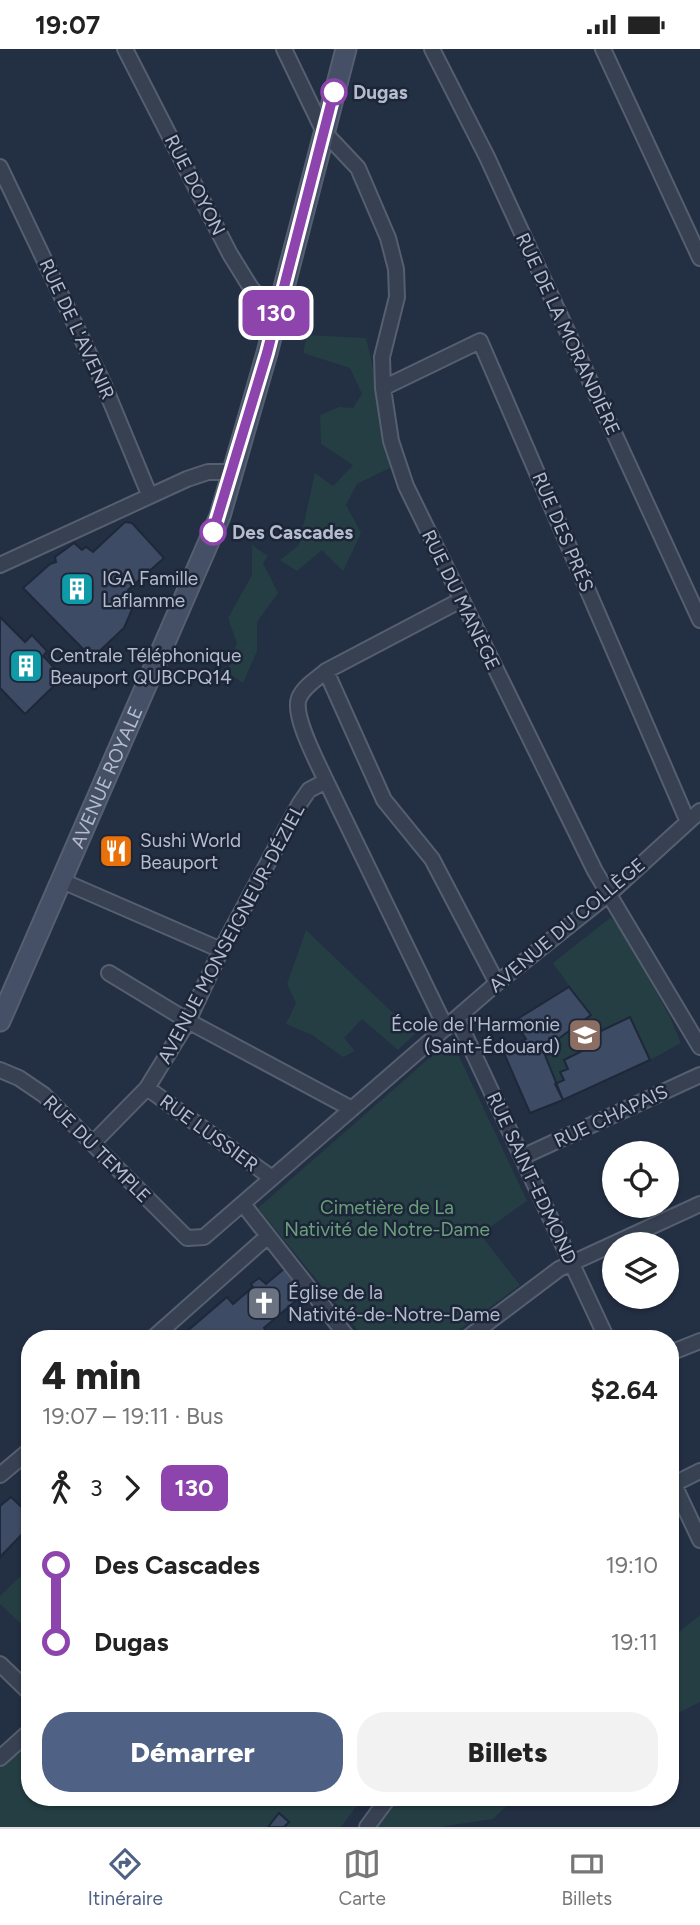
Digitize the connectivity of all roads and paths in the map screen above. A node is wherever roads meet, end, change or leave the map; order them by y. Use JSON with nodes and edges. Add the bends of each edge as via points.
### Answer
{"nodes":[{"id":1,"x":125,"y":49,"type":"edge"},
{"id":2,"x":284,"y":49,"type":"edge"},
{"id":3,"x":346,"y":49,"type":"edge"},
{"id":4,"x":432,"y":49,"type":"edge"},
{"id":5,"x":603,"y":49,"type":"edge"},
{"id":6,"x":324,"y":132,"type":"junction"},
{"id":7,"x":0,"y":167,"type":"edge"},
{"id":8,"x":700,"y":258,"type":"edge"},
{"id":9,"x":276,"y":315,"type":"junction"},
{"id":10,"x":383,"y":387,"type":"junction"},
{"id":11,"x":232,"y":472,"type":"junction"},
{"id":12,"x":149,"y":494,"type":"junction"},
{"id":13,"x":0,"y":565,"type":"edge"},
{"id":14,"x":461,"y":600,"type":"junction"},
{"id":15,"x":700,"y":621,"type":"edge"},
{"id":16,"x":326,"y":671,"type":"junction"},
{"id":17,"x":326,"y":781,"type":"junction"},
{"id":18,"x":700,"y":811,"type":"edge"},
{"id":19,"x":688,"y":822,"type":"junction"},
{"id":20,"x":60,"y":880,"type":"junction"},
{"id":21,"x":610,"y":893,"type":"junction"},
{"id":22,"x":221,"y":950,"type":"junction"},
{"id":23,"x":109,"y":973,"type":"dead end"},
{"id":24,"x":497,"y":983,"type":"junction"},
{"id":25,"x":0,"y":1021,"type":"edge"},
{"id":26,"x":188,"y":1021,"type":"junction"},
{"id":27,"x":451,"y":1023,"type":"junction"},
{"id":28,"x":700,"y":1047,"type":"edge"},
{"id":29,"x":0,"y":1070,"type":"edge"},
{"id":30,"x":700,"y":1075,"type":"edge"},
{"id":31,"x":147,"y":1088,"type":"junction"},
{"id":32,"x":352,"y":1109,"type":"junction"},
{"id":33,"x":93,"y":1143,"type":"junction"},
{"id":34,"x":522,"y":1157,"type":"junction"},
{"id":35,"x":272,"y":1178,"type":"junction"},
{"id":36,"x":243,"y":1204,"type":"junction"},
{"id":37,"x":700,"y":1204,"type":"edge"},
{"id":38,"x":268,"y":1236,"type":"junction"},
{"id":39,"x":187,"y":1238,"type":"joint"},
{"id":40,"x":573,"y":1264,"type":"junction"},
{"id":41,"x":162,"y":1330,"type":"edge"},
{"id":42,"x":342,"y":1330,"type":"edge"},
{"id":43,"x":479,"y":1330,"type":"edge"},
{"id":44,"x":603,"y":1330,"type":"edge"},
{"id":45,"x":700,"y":1341,"type":"edge"},
{"id":46,"x":679,"y":1349,"type":"edge"},
{"id":47,"x":21,"y":1458,"type":"edge"},
{"id":48,"x":700,"y":1471,"type":"edge"},
{"id":49,"x":0,"y":1475,"type":"edge"},
{"id":50,"x":679,"y":1479,"type":"edge"},
{"id":51,"x":679,"y":1498,"type":"edge"},
{"id":52,"x":700,"y":1540,"type":"edge"},
{"id":53,"x":0,"y":1664,"type":"edge"},
{"id":54,"x":21,"y":1684,"type":"edge"},
{"id":55,"x":21,"y":1739,"type":"edge"},
{"id":56,"x":0,"y":1758,"type":"edge"},
{"id":57,"x":382,"y":1806,"type":"edge"},
{"id":58,"x":367,"y":1827,"type":"edge"}],
"edges":[{"from":1,"to":9,"type":"street","name":"RUE DOYON","via":[[230,254],[251,288]]},
{"from":2,"to":6,"type":"street","name":"RUE DU MANÈGE"},
{"from":3,"to":6,"type":"main road","name":"AVENUE ROYALE"},
{"from":4,"to":15,"type":"street","name":"RUE DE LA MORANDIÈRE","via":[[487,157]]},
{"from":5,"to":8,"type":"street"},
{"from":6,"to":9,"type":"main road","name":"AVENUE ROYALE"},
{"from":6,"to":10,"type":"street","name":"RUE DU MANÈGE","via":[[358,168],[374,199],[396,269],[397,297],[382,357]]},
{"from":7,"to":12,"type":"street","name":"RUE DE L'AVENIR","via":[[103,383]]},
{"from":9,"to":11,"type":"main road","name":"AVENUE ROYALE"},
{"from":10,"to":14,"type":"street","name":"RUE DU MANÈGE","via":[[391,441],[406,486]]},
{"from":10,"to":19,"type":"street","name":"RUE DES PRÉS","via":[[480,341]]},
{"from":11,"to":12,"type":"street","via":[[208,472]]},
{"from":11,"to":20,"type":"main road","name":"AVENUE ROYALE","via":[[220,516]]},
{"from":12,"to":13,"type":"street"},
{"from":14,"to":16,"type":"street"},
{"from":14,"to":21,"type":"street","name":"RUE DU MANÈGE"},
{"from":16,"to":17,"type":"street","via":[[298,700],[299,718]]},
{"from":16,"to":24,"type":"street","via":[[384,800],[432,859]]},
{"from":17,"to":22,"type":"street","name":"AVENUE MONSEIGNEUR-DÉZIEL","via":[[309,790],[300,803]]},
{"from":17,"to":27,"type":"street","name":"RUE SAINT-EDMOND"},
{"from":18,"to":19,"type":"street","name":"AVENUE DU COLLÈGE"},
{"from":19,"to":21,"type":"street","name":"AVENUE DU COLLÈGE"},
{"from":20,"to":22,"type":"street"},
{"from":20,"to":25,"type":"main road","name":"AVENUE ROYALE"},
{"from":21,"to":24,"type":"street","name":"AVENUE DU COLLÈGE"},
{"from":21,"to":28,"type":"street","name":"RUE DU MANÈGE"},
{"from":22,"to":26,"type":"street","name":"AVENUE MONSEIGNEUR-DÉZIEL"},
{"from":23,"to":26,"type":"street"},
{"from":24,"to":27,"type":"street","name":"AVENUE DU COLLÈGE"},
{"from":26,"to":31,"type":"street","name":"AVENUE MONSEIGNEUR-DÉZIEL"},
{"from":26,"to":32,"type":"street"},
{"from":27,"to":32,"type":"street","name":"AVENUE DU COLLÈGE"},
{"from":27,"to":34,"type":"street","name":"RUE SAINT-EDMOND"},
{"from":29,"to":33,"type":"street","name":"RUE DU TEMPLE","via":[[44,1095]]},
{"from":30,"to":34,"type":"street","name":"RUE CHAPAIS"},
{"from":31,"to":33,"type":"street","name":"AVENUE MONSEIGNEUR-DÉZIEL"},
{"from":31,"to":35,"type":"street","name":"RUE LUSSIER"},
{"from":32,"to":35,"type":"street","name":"AVENUE DU COLLÈGE"},
{"from":33,"to":39,"type":"street","name":"RUE DU TEMPLE"},
{"from":34,"to":40,"type":"street","name":"RUE SAINT-EDMOND"},
{"from":35,"to":36,"type":"street","name":"AVENUE DU COLLÈGE"},
{"from":36,"to":38,"type":"street"},
{"from":36,"to":39,"type":"street","name":"AVENUE DU COLLÈGE","via":[[204,1237]]},
{"from":37,"to":40,"type":"street"},
{"from":38,"to":41,"type":"street"},
{"from":38,"to":42,"type":"street"},
{"from":40,"to":43,"type":"street","via":[[559,1269]]},
{"from":40,"to":44,"type":"street","name":"RUE SAINT-EDMOND"},
{"from":45,"to":46,"type":"street"},
{"from":47,"to":49,"type":"street"},
{"from":48,"to":50,"type":"street"},
{"from":51,"to":52,"type":"street"},
{"from":53,"to":54,"type":"street"},
{"from":55,"to":56,"type":"street"},
{"from":57,"to":58,"type":"street"}]}
